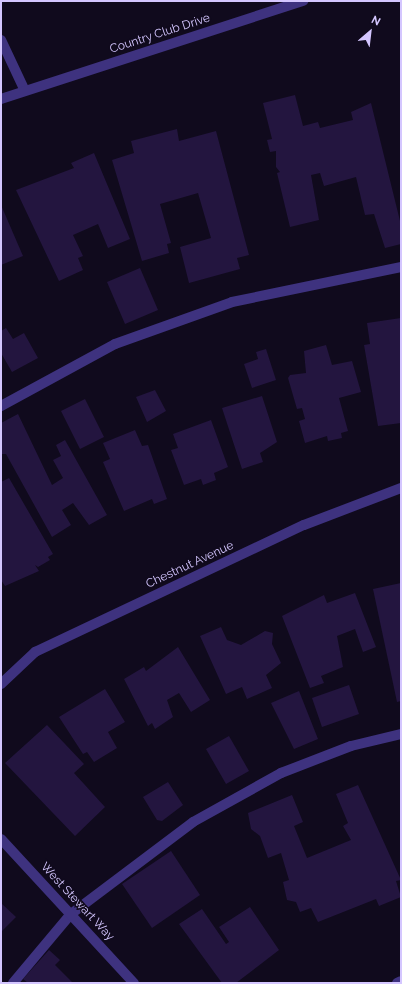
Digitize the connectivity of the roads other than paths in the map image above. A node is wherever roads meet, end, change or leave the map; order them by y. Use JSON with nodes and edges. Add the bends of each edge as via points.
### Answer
{"nodes":[{"id":1,"x":303,"y":1,"type":"edge"},
{"id":2,"x":1,"y":40,"type":"edge"},
{"id":3,"x":25,"y":91,"type":"junction"},
{"id":4,"x":1,"y":99,"type":"edge"},
{"id":5,"x":401,"y":267,"type":"edge"},
{"id":6,"x":1,"y":406,"type":"edge"},
{"id":7,"x":401,"y":488,"type":"edge"},
{"id":8,"x":1,"y":684,"type":"edge"},
{"id":9,"x":401,"y":734,"type":"edge"},
{"id":10,"x":1,"y":840,"type":"edge"},
{"id":11,"x":71,"y":914,"type":"junction"},
{"id":12,"x":401,"y":981,"type":"edge"},
{"id":13,"x":13,"y":983,"type":"edge"},
{"id":14,"x":134,"y":983,"type":"edge"},
{"id":15,"x":397,"y":983,"type":"edge"}],
"edges":[{"from":1,"to":3,"type":"street","name":"Country Club Drive"},
{"from":2,"to":3,"type":"street"},
{"from":3,"to":4,"type":"street","name":"Country Club Drive"},
{"from":5,"to":6,"type":"street","via":[[232,302],[115,344]]},
{"from":7,"to":8,"type":"street","name":"Chestnut Avenue","via":[[304,526],[34,652]]},
{"from":9,"to":11,"type":"street","via":[[351,746],[281,773],[193,822]]},
{"from":10,"to":11,"type":"street","name":"West Stewart Way"},
{"from":11,"to":13,"type":"street"},
{"from":11,"to":14,"type":"street","name":"West Stewart Way"},
{"from":12,"to":15,"type":"street"}]}
